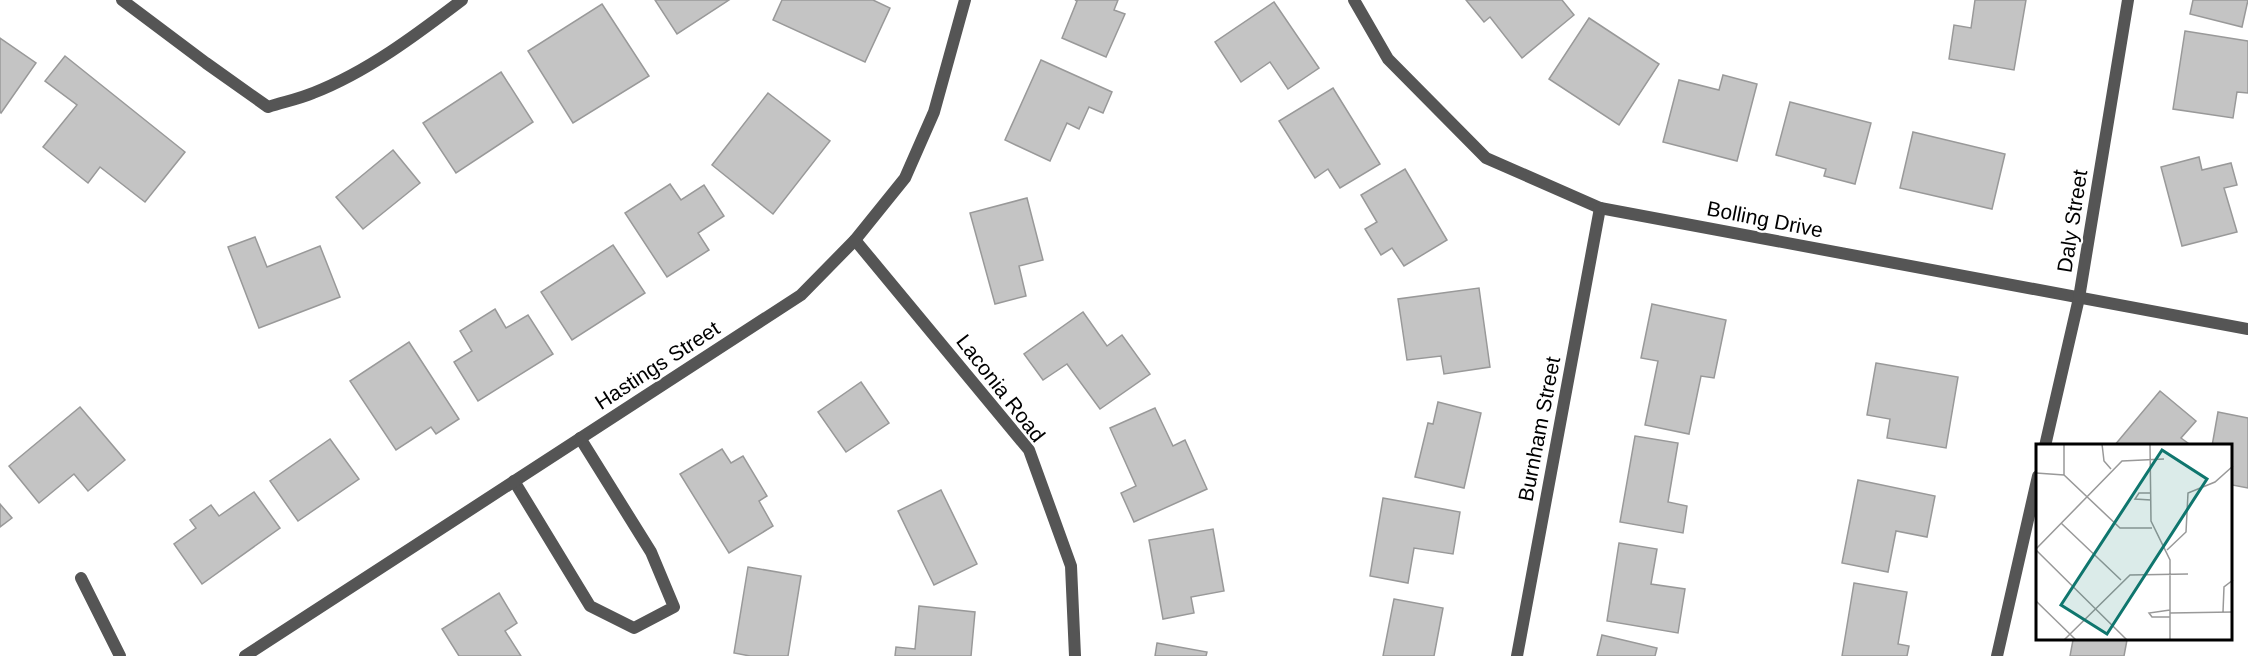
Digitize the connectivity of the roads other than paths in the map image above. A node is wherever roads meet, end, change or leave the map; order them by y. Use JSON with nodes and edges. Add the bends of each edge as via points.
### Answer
{"nodes":[{"id":1,"x":122,"y":0,"type":"edge"},
{"id":2,"x":462,"y":0,"type":"edge"},
{"id":3,"x":965,"y":0,"type":"edge"},
{"id":4,"x":1354,"y":0,"type":"edge"},
{"id":5,"x":2128,"y":0,"type":"edge"},
{"id":6,"x":1600,"y":208,"type":"junction"},
{"id":7,"x":855,"y":240,"type":"junction"},
{"id":8,"x":2079,"y":298,"type":"junction"},
{"id":9,"x":2248,"y":329,"type":"edge"},
{"id":10,"x":580,"y":438,"type":"junction"},
{"id":11,"x":2045,"y":444,"type":"edge"},
{"id":12,"x":514,"y":482,"type":"junction"},
{"id":13,"x":2036,"y":485,"type":"edge"},
{"id":14,"x":81,"y":578,"type":"dead end"},
{"id":15,"x":120,"y":656,"type":"edge"},
{"id":16,"x":245,"y":656,"type":"edge"},
{"id":17,"x":1075,"y":656,"type":"edge"},
{"id":18,"x":1517,"y":656,"type":"edge"},
{"id":19,"x":1997,"y":656,"type":"edge"}],
"edges":[{"from":1,"to":2,"type":"street","via":[[268,107],[313,93],[368,66]]},
{"from":3,"to":7,"type":"street","name":"Hastings Street","via":[[934,112],[905,178]]},
{"from":4,"to":6,"type":"street","name":"Bolling Drive","via":[[1388,59],[1486,158]]},
{"from":5,"to":8,"type":"street","name":"Daly Street"},
{"from":6,"to":8,"type":"street","name":"Bolling Drive"},
{"from":6,"to":18,"type":"street","name":"Burnham Street"},
{"from":7,"to":10,"type":"street","name":"Hastings Street","via":[[801,294]]},
{"from":7,"to":17,"type":"street","name":"Laconia Road","via":[[1029,450],[1071,566]]},
{"from":8,"to":9,"type":"street","name":"Bolling Drive"},
{"from":8,"to":11,"type":"street","name":"Daly Street"},
{"from":10,"to":12,"type":"street","name":"Hastings Street"},
{"from":10,"to":12,"type":"street","via":[[651,552],[674,607],[634,628],[590,606]]},
{"from":12,"to":16,"type":"street","name":"Hastings Street"},
{"from":13,"to":19,"type":"street"},
{"from":14,"to":15,"type":"street"}]}
